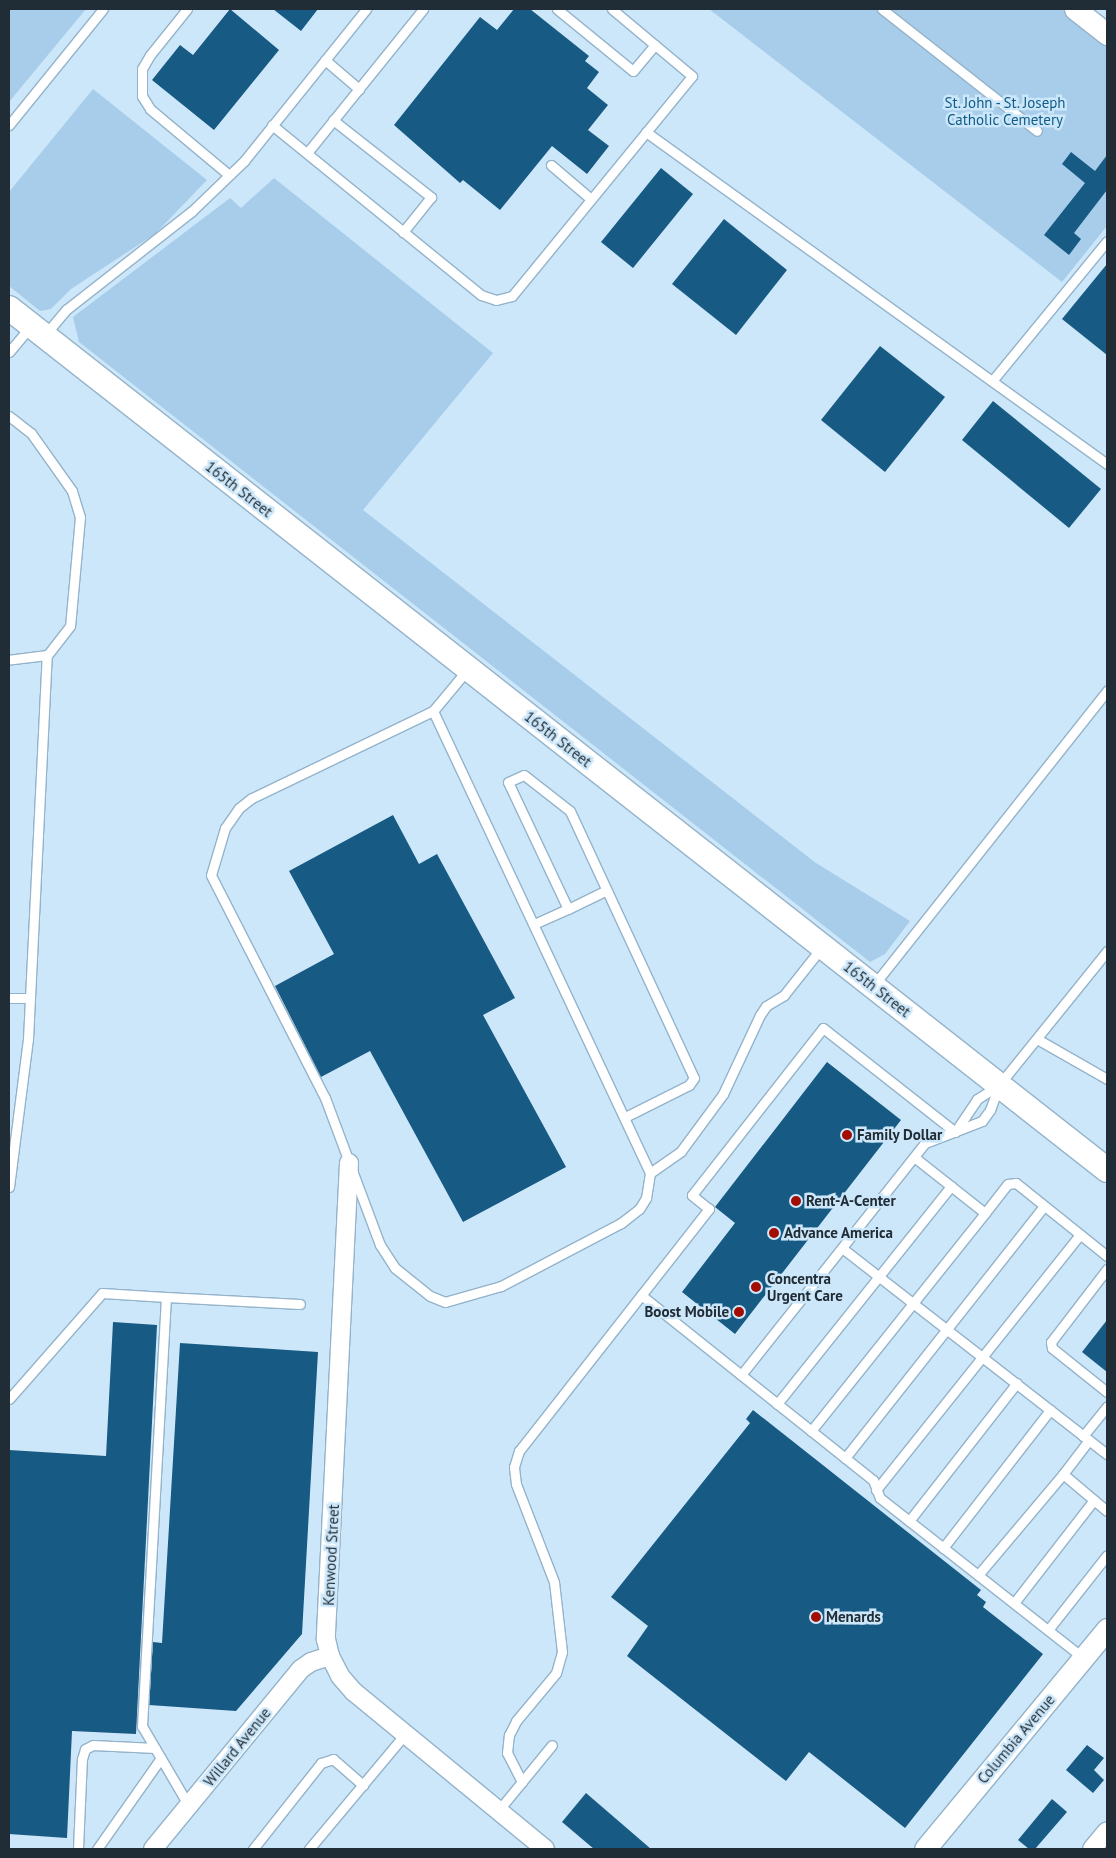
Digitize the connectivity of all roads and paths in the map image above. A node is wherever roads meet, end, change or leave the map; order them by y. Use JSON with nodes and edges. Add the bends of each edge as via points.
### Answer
{"nodes":[{"id":1,"x":103,"y":9,"type":"edge"},
{"id":2,"x":187,"y":9,"type":"edge"},
{"id":3,"x":366,"y":9,"type":"edge"},
{"id":4,"x":423,"y":9,"type":"edge"},
{"id":5,"x":557,"y":9,"type":"edge"},
{"id":6,"x":612,"y":9,"type":"edge"},
{"id":7,"x":882,"y":9,"type":"edge"},
{"id":8,"x":1075,"y":9,"type":"edge"},
{"id":9,"x":1107,"y":34,"type":"edge"},
{"id":10,"x":655,"y":45,"type":"junction"},
{"id":11,"x":325,"y":60,"type":"junction"},
{"id":12,"x":358,"y":89,"type":"junction"},
{"id":13,"x":333,"y":120,"type":"junction"},
{"id":14,"x":10,"y":122,"type":"edge"},
{"id":15,"x":272,"y":125,"type":"junction"},
{"id":16,"x":1037,"y":131,"type":"dead end"},
{"id":17,"x":646,"y":132,"type":"junction"},
{"id":18,"x":307,"y":153,"type":"junction"},
{"id":19,"x":551,"y":165,"type":"dead end"},
{"id":20,"x":229,"y":175,"type":"junction"},
{"id":21,"x":591,"y":199,"type":"junction"},
{"id":22,"x":403,"y":232,"type":"junction"},
{"id":23,"x":1107,"y":241,"type":"edge"},
{"id":24,"x":9,"y":308,"type":"edge"},
{"id":25,"x":37,"y":331,"type":"junction"},
{"id":26,"x":9,"y":352,"type":"edge"},
{"id":27,"x":992,"y":381,"type":"junction"},
{"id":28,"x":9,"y":416,"type":"edge"},
{"id":29,"x":1107,"y":464,"type":"edge"},
{"id":30,"x":47,"y":655,"type":"junction"},
{"id":31,"x":9,"y":660,"type":"edge"},
{"id":32,"x":468,"y":668,"type":"junction"},
{"id":33,"x":1107,"y":691,"type":"edge"},
{"id":34,"x":433,"y":711,"type":"junction"},
{"id":35,"x":607,"y":890,"type":"junction"},
{"id":36,"x":568,"y":909,"type":"junction"},
{"id":37,"x":534,"y":924,"type":"junction"},
{"id":38,"x":822,"y":947,"type":"junction"},
{"id":39,"x":1107,"y":951,"type":"edge"},
{"id":40,"x":873,"y":986,"type":"junction"},
{"id":41,"x":9,"y":998,"type":"edge"},
{"id":42,"x":30,"y":998,"type":"junction"},
{"id":43,"x":1036,"y":1039,"type":"junction"},
{"id":44,"x":1107,"y":1080,"type":"edge"},
{"id":45,"x":999,"y":1085,"type":"junction"},
{"id":46,"x":625,"y":1117,"type":"junction"},
{"id":47,"x":955,"y":1132,"type":"junction"},
{"id":48,"x":914,"y":1157,"type":"junction"},
{"id":49,"x":350,"y":1163,"type":"junction"},
{"id":50,"x":1107,"y":1170,"type":"edge"},
{"id":51,"x":650,"y":1173,"type":"junction"},
{"id":52,"x":950,"y":1186,"type":"junction"},
{"id":53,"x":9,"y":1187,"type":"edge"},
{"id":54,"x":1044,"y":1206,"type":"junction"},
{"id":55,"x":985,"y":1213,"type":"junction"},
{"id":56,"x":1080,"y":1234,"type":"junction"},
{"id":57,"x":842,"y":1248,"type":"junction"},
{"id":58,"x":1107,"y":1256,"type":"edge"},
{"id":59,"x":1107,"y":1269,"type":"edge"},
{"id":60,"x":879,"y":1277,"type":"junction"},
{"id":61,"x":641,"y":1296,"type":"junction"},
{"id":62,"x":166,"y":1297,"type":"junction"},
{"id":63,"x":912,"y":1303,"type":"junction"},
{"id":64,"x":300,"y":1304,"type":"dead end"},
{"id":65,"x":947,"y":1330,"type":"junction"},
{"id":66,"x":981,"y":1356,"type":"junction"},
{"id":67,"x":741,"y":1375,"type":"junction"},
{"id":68,"x":1017,"y":1384,"type":"junction"},
{"id":69,"x":1107,"y":1392,"type":"edge"},
{"id":70,"x":9,"y":1399,"type":"edge"},
{"id":71,"x":777,"y":1404,"type":"junction"},
{"id":72,"x":1107,"y":1406,"type":"edge"},
{"id":73,"x":1050,"y":1410,"type":"junction"},
{"id":74,"x":811,"y":1431,"type":"junction"},
{"id":75,"x":1086,"y":1438,"type":"junction"},
{"id":76,"x":1107,"y":1454,"type":"edge"},
{"id":77,"x":845,"y":1458,"type":"junction"},
{"id":78,"x":1062,"y":1474,"type":"junction"},
{"id":79,"x":876,"y":1490,"type":"junction"},
{"id":80,"x":1094,"y":1500,"type":"junction"},
{"id":81,"x":1107,"y":1511,"type":"edge"},
{"id":82,"x":909,"y":1521,"type":"junction"},
{"id":83,"x":943,"y":1548,"type":"junction"},
{"id":84,"x":1107,"y":1555,"type":"edge"},
{"id":85,"x":978,"y":1575,"type":"junction"},
{"id":86,"x":1014,"y":1603,"type":"junction"},
{"id":87,"x":1107,"y":1629,"type":"edge"},
{"id":88,"x":1048,"y":1630,"type":"junction"},
{"id":89,"x":330,"y":1656,"type":"junction"},
{"id":90,"x":1084,"y":1658,"type":"junction"},
{"id":91,"x":406,"y":1734,"type":"junction"},
{"id":92,"x":552,"y":1745,"type":"dead end"},
{"id":93,"x":154,"y":1748,"type":"junction"},
{"id":94,"x":160,"y":1758,"type":"junction"},
{"id":95,"x":522,"y":1782,"type":"junction"},
{"id":96,"x":363,"y":1785,"type":"junction"},
{"id":97,"x":189,"y":1806,"type":"junction"},
{"id":98,"x":498,"y":1811,"type":"junction"},
{"id":99,"x":1107,"y":1831,"type":"edge"},
{"id":100,"x":78,"y":1849,"type":"edge"},
{"id":101,"x":97,"y":1849,"type":"edge"},
{"id":102,"x":153,"y":1849,"type":"edge"},
{"id":103,"x":253,"y":1849,"type":"edge"},
{"id":104,"x":309,"y":1849,"type":"edge"},
{"id":105,"x":545,"y":1849,"type":"edge"},
{"id":106,"x":925,"y":1849,"type":"edge"},
{"id":107,"x":1092,"y":1849,"type":"edge"}],
"edges":[{"from":1,"to":14,"type":"lane"},
{"from":2,"to":20,"type":"lane","via":[[142,69],[142,96],[150,110]]},
{"from":3,"to":11,"type":"lane"},
{"from":4,"to":12,"type":"lane"},
{"from":5,"to":10,"type":"lane","via":[[633,71]]},
{"from":6,"to":10,"type":"lane"},
{"from":7,"to":16,"type":"lane"},
{"from":8,"to":9,"type":"street"},
{"from":10,"to":17,"type":"lane","via":[[692,76]]},
{"from":11,"to":12,"type":"lane"},
{"from":11,"to":15,"type":"lane"},
{"from":12,"to":13,"type":"lane"},
{"from":13,"to":18,"type":"lane"},
{"from":13,"to":22,"type":"lane","via":[[431,197]]},
{"from":15,"to":18,"type":"lane"},
{"from":15,"to":20,"type":"lane"},
{"from":17,"to":21,"type":"lane"},
{"from":17,"to":27,"type":"lane"},
{"from":18,"to":22,"type":"lane"},
{"from":19,"to":21,"type":"lane"},
{"from":20,"to":25,"type":"lane","via":[[192,211]]},
{"from":21,"to":22,"type":"lane","via":[[512,296],[496,300],[481,295]]},
{"from":23,"to":27,"type":"lane"},
{"from":24,"to":25,"type":"main road","name":"165th Street"},
{"from":25,"to":26,"type":"lane"},
{"from":25,"to":32,"type":"main road","name":"165th Street"},
{"from":27,"to":29,"type":"lane"},
{"from":28,"to":30,"type":"lane","via":[[30,433],[72,491],[80,517],[74,614],[63,638]]},
{"from":30,"to":31,"type":"lane"},
{"from":30,"to":42,"type":"lane"},
{"from":32,"to":34,"type":"lane"},
{"from":32,"to":38,"type":"main road","name":"165th Street"},
{"from":33,"to":40,"type":"lane"},
{"from":34,"to":37,"type":"lane"},
{"from":34,"to":49,"type":"lane","via":[[252,798],[232,817],[212,866],[213,883],[325,1098]]},
{"from":35,"to":36,"type":"lane"},
{"from":35,"to":36,"type":"lane","via":[[570,812],[524,775],[508,782]]},
{"from":35,"to":46,"type":"lane","via":[[694,1078],[689,1085]]},
{"from":36,"to":37,"type":"lane"},
{"from":37,"to":46,"type":"lane"},
{"from":38,"to":40,"type":"main road","name":"165th Street"},
{"from":38,"to":51,"type":"lane","via":[[784,995],[766,1006],[723,1094],[681,1151]]},
{"from":39,"to":43,"type":"lane"},
{"from":40,"to":45,"type":"main road","name":"165th Street"},
{"from":41,"to":42,"type":"lane"},
{"from":42,"to":53,"type":"lane","via":[[28,1039]]},
{"from":43,"to":44,"type":"lane"},
{"from":43,"to":45,"type":"lane"},
{"from":45,"to":47,"type":"lane","via":[[977,1099]]},
{"from":45,"to":47,"type":"lane","via":[[990,1110],[982,1121]]},
{"from":45,"to":50,"type":"main road","name":"165th Street"},
{"from":46,"to":51,"type":"lane"},
{"from":47,"to":48,"type":"lane","via":[[925,1143]]},
{"from":47,"to":61,"type":"lane","via":[[823,1028],[692,1195],[709,1209]]},
{"from":48,"to":52,"type":"lane"},
{"from":48,"to":57,"type":"lane"},
{"from":49,"to":51,"type":"lane","via":[[388,1258],[430,1296],[445,1302],[502,1286],[621,1223],[646,1198]]},
{"from":49,"to":89,"type":"street","name":"Kenwood Street","via":[[326,1640]]},
{"from":52,"to":55,"type":"lane"},
{"from":52,"to":60,"type":"lane"},
{"from":54,"to":55,"type":"lane","via":[[1016,1183],[1008,1184]]},
{"from":54,"to":56,"type":"lane"},
{"from":54,"to":65,"type":"lane"},
{"from":55,"to":63,"type":"lane"},
{"from":56,"to":58,"type":"lane"},
{"from":56,"to":66,"type":"lane"},
{"from":57,"to":60,"type":"lane"},
{"from":57,"to":67,"type":"lane"},
{"from":59,"to":69,"type":"lane","via":[[1051,1342],[1052,1348]]},
{"from":60,"to":63,"type":"lane"},
{"from":60,"to":71,"type":"lane"},
{"from":61,"to":67,"type":"lane"},
{"from":61,"to":95,"type":"lane","via":[[516,1458],[516,1484],[554,1582],[562,1652],[556,1673],[516,1721],[509,1735],[507,1753]]},
{"from":62,"to":64,"type":"lane"},
{"from":62,"to":70,"type":"lane","via":[[102,1293]]},
{"from":62,"to":93,"type":"lane","via":[[142,1726]]},
{"from":63,"to":65,"type":"lane"},
{"from":63,"to":74,"type":"lane"},
{"from":65,"to":66,"type":"lane"},
{"from":65,"to":77,"type":"lane"},
{"from":66,"to":68,"type":"lane"},
{"from":66,"to":79,"type":"lane"},
{"from":67,"to":71,"type":"lane"},
{"from":68,"to":73,"type":"lane"},
{"from":68,"to":82,"type":"lane"},
{"from":71,"to":74,"type":"lane"},
{"from":72,"to":75,"type":"lane"},
{"from":73,"to":75,"type":"lane"},
{"from":73,"to":83,"type":"lane"},
{"from":74,"to":77,"type":"lane"},
{"from":75,"to":76,"type":"lane"},
{"from":75,"to":78,"type":"lane"},
{"from":77,"to":79,"type":"lane","via":[[873,1480]]},
{"from":78,"to":80,"type":"lane"},
{"from":78,"to":85,"type":"lane"},
{"from":79,"to":82,"type":"lane","via":[[880,1498]]},
{"from":80,"to":81,"type":"lane"},
{"from":80,"to":86,"type":"lane"},
{"from":82,"to":83,"type":"lane"},
{"from":83,"to":85,"type":"lane"},
{"from":84,"to":88,"type":"lane"},
{"from":85,"to":86,"type":"lane"},
{"from":86,"to":88,"type":"lane"},
{"from":87,"to":90,"type":"street","name":"Columbia Avenue"},
{"from":88,"to":90,"type":"lane"},
{"from":89,"to":91,"type":"street","name":"Kenwood Street","via":[[340,1676],[354,1692]]},
{"from":89,"to":97,"type":"street","name":"Willard Avenue","via":[[301,1669]]},
{"from":90,"to":106,"type":"street","name":"Columbia Avenue"},
{"from":91,"to":96,"type":"lane"},
{"from":91,"to":98,"type":"street","name":"Kenwood Street"},
{"from":92,"to":95,"type":"lane"},
{"from":93,"to":94,"type":"lane"},
{"from":93,"to":100,"type":"lane","via":[[93,1745],[85,1749]]},
{"from":94,"to":97,"type":"lane"},
{"from":94,"to":101,"type":"lane","via":[[120,1821]]},
{"from":95,"to":98,"type":"lane"},
{"from":96,"to":103,"type":"lane","via":[[333,1759],[322,1762]]},
{"from":96,"to":104,"type":"lane"},
{"from":97,"to":102,"type":"street","name":"Willard Avenue"},
{"from":98,"to":105,"type":"street","name":"Kenwood Street"},
{"from":99,"to":107,"type":"street"}]}
